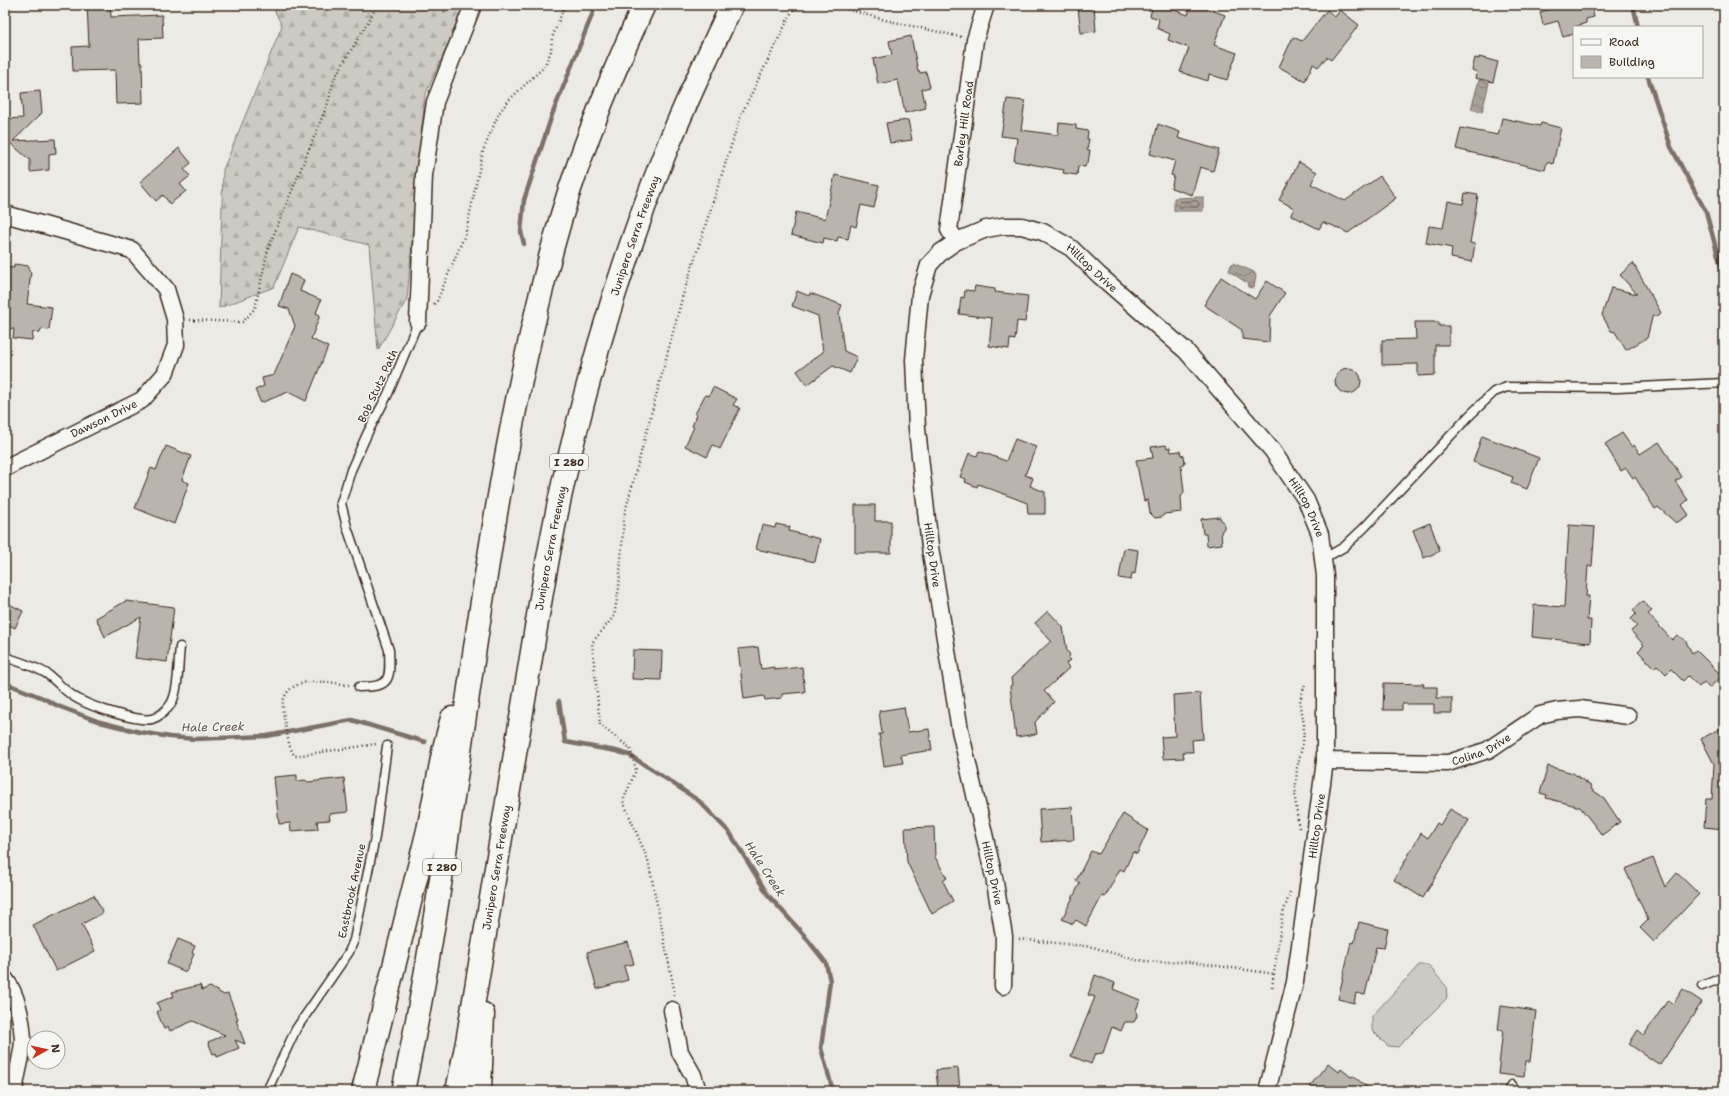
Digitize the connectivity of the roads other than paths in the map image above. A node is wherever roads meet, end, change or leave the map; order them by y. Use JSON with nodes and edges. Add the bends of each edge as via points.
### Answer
{"nodes":[{"id":1,"x":473,"y":5,"type":"edge"},
{"id":2,"x":644,"y":5,"type":"edge"},
{"id":3,"x":732,"y":5,"type":"edge"},
{"id":4,"x":986,"y":5,"type":"edge"},
{"id":5,"x":5,"y":214,"type":"edge"},
{"id":6,"x":957,"y":240,"type":"junction"},
{"id":7,"x":418,"y":322,"type":"joint"},
{"id":8,"x":1724,"y":383,"type":"edge"},
{"id":9,"x":5,"y":468,"type":"edge"},
{"id":10,"x":1323,"y":559,"type":"junction"},
{"id":11,"x":475,"y":642,"type":"junction"},
{"id":12,"x":180,"y":647,"type":"dead end"},
{"id":13,"x":5,"y":657,"type":"edge"},
{"id":14,"x":359,"y":687,"type":"road end"},
{"id":15,"x":1628,"y":716,"type":"dead end"},
{"id":16,"x":387,"y":746,"type":"road end"},
{"id":17,"x":1325,"y":761,"type":"junction"},
{"id":18,"x":484,"y":941,"type":"junction"},
{"id":19,"x":1724,"y":977,"type":"edge"},
{"id":20,"x":5,"y":979,"type":"edge"},
{"id":21,"x":1003,"y":986,"type":"dead end"},
{"id":22,"x":1702,"y":986,"type":"dead end"},
{"id":23,"x":672,"y":1010,"type":"road end"},
{"id":24,"x":14,"y":1091,"type":"edge"},
{"id":25,"x":267,"y":1091,"type":"edge"},
{"id":26,"x":363,"y":1091,"type":"edge"},
{"id":27,"x":403,"y":1091,"type":"edge"},
{"id":28,"x":457,"y":1091,"type":"edge"},
{"id":29,"x":480,"y":1091,"type":"edge"},
{"id":30,"x":698,"y":1091,"type":"edge"},
{"id":31,"x":1267,"y":1091,"type":"edge"}],
"edges":[{"from":1,"to":7,"type":"street","via":[[435,102],[424,175]]},
{"from":2,"to":11,"type":"highway","number":"I 280","via":[[583,150],[553,245],[527,353]]},
{"from":3,"to":18,"type":"highway","name":"Junipero Serra Freeway","number":"I 280","via":[[663,158],[628,254],[576,432],[546,575]]},
{"from":4,"to":6,"type":"street","name":"Barley Hill Road","via":[[975,40],[949,230]]},
{"from":5,"to":9,"type":"street","name":"Dawson Drive","via":[[132,250],[166,288],[175,319],[176,345],[165,374],[142,400]]},
{"from":6,"to":10,"type":"street","name":"Hilltop Drive","via":[[986,229],[1022,226],[1042,232],[1071,248],[1186,351],[1272,450],[1306,500],[1320,534]]},
{"from":6,"to":21,"type":"street","name":"Hilltop Drive","via":[[929,264],[920,295],[914,360],[917,429],[930,547],[960,730],[994,877],[1004,936]]},
{"from":7,"to":14,"type":"lane","name":"Bob Stutz Path","via":[[388,394],[351,470],[342,503],[347,527],[389,650],[388,679],[373,687]]},
{"from":8,"to":10,"type":"lane","via":[[1617,388],[1508,387],[1494,392],[1365,528],[1344,547]]},
{"from":10,"to":17,"type":"street","name":"Hilltop Drive"},
{"from":11,"to":26,"type":"highway","via":[[444,748],[428,830]]},
{"from":11,"to":27,"type":"highway","number":"I 280","via":[[436,909]]},
{"from":12,"to":13,"type":"lane","via":[[175,692],[171,704],[162,714],[152,719],[123,715],[79,700],[47,674]]},
{"from":15,"to":17,"type":"street","name":"Colina Drive","via":[[1580,708],[1540,715],[1488,750],[1448,763]]},
{"from":16,"to":25,"type":"lane","name":"Eastbrook Avenue","via":[[375,837],[354,940],[349,952],[296,1029]]},
{"from":17,"to":31,"type":"street","name":"Hilltop Drive","via":[[1295,982]]},
{"from":18,"to":28,"type":"highway","name":"Junipero Serra Freeway","number":"I 280"},
{"from":18,"to":29,"type":"highway"},
{"from":19,"to":22,"type":"lane"},
{"from":20,"to":24,"type":"street","via":[[19,1010],[23,1040]]},
{"from":23,"to":30,"type":"street","via":[[680,1052],[693,1075]]}]}
